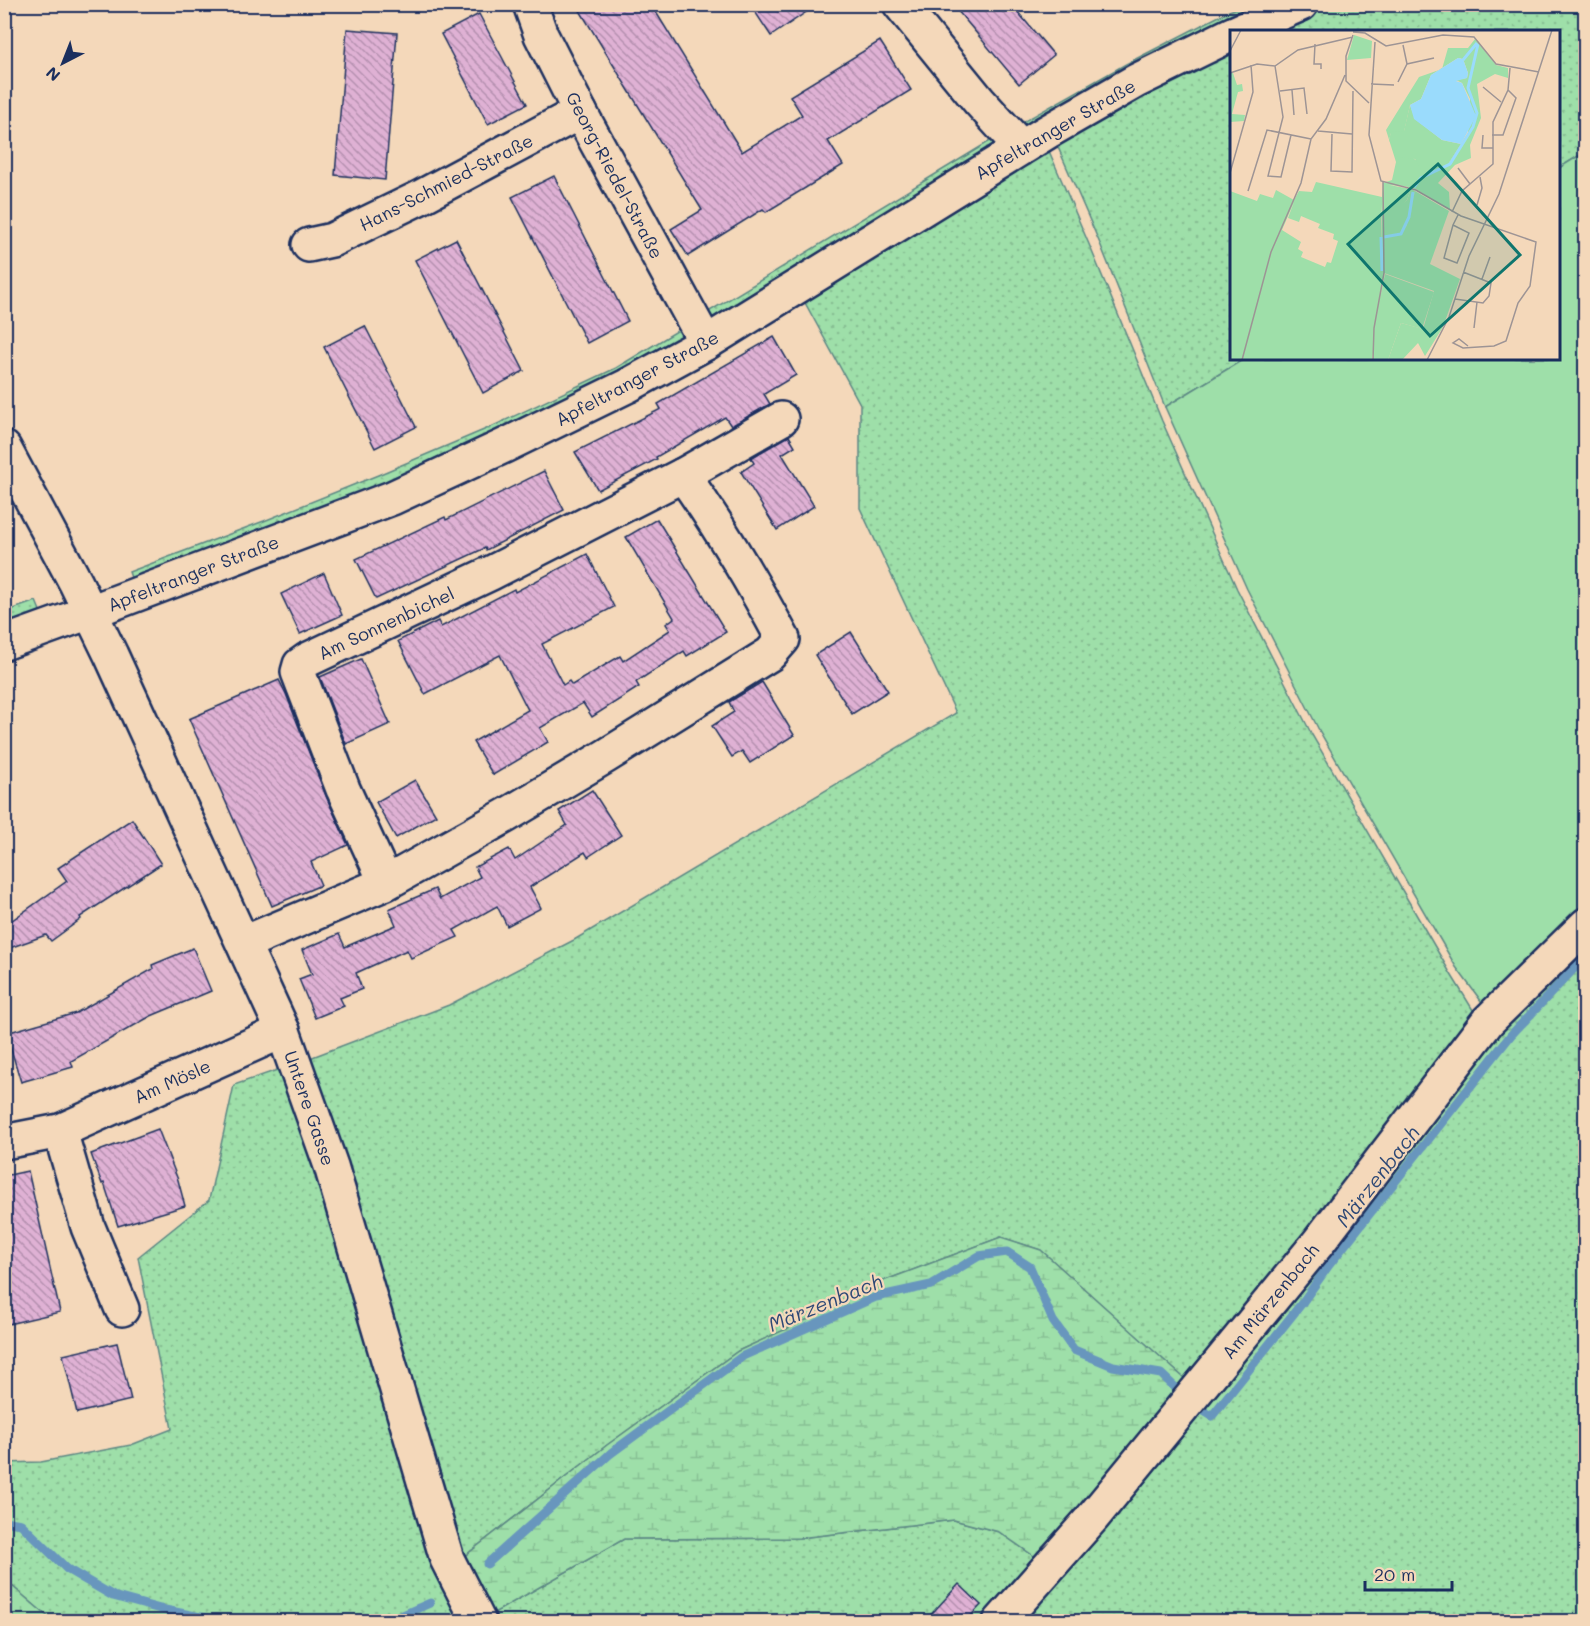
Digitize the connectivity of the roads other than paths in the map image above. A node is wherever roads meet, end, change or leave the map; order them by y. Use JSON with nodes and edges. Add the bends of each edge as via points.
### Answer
{"nodes":[{"id":1,"x":530,"y":4,"type":"edge"},
{"id":2,"x":900,"y":4,"type":"edge"},
{"id":3,"x":1301,"y":4,"type":"edge"},
{"id":4,"x":1242,"y":30,"type":"edge"},
{"id":5,"x":1230,"y":35,"type":"edge"},
{"id":6,"x":580,"y":112,"type":"junction"},
{"id":7,"x":1021,"y":147,"type":"junction"},
{"id":8,"x":309,"y":244,"type":"dead end"},
{"id":9,"x":706,"y":343,"type":"junction"},
{"id":10,"x":781,"y":419,"type":"dead end"},
{"id":11,"x":4,"y":448,"type":"edge"},
{"id":12,"x":683,"y":475,"type":"junction"},
{"id":13,"x":90,"y":612,"type":"junction"},
{"id":14,"x":4,"y":643,"type":"edge"},
{"id":15,"x":386,"y":883,"type":"junction"},
{"id":16,"x":1586,"y":925,"type":"edge"},
{"id":17,"x":244,"y":943,"type":"junction"},
{"id":18,"x":283,"y":1031,"type":"junction"},
{"id":19,"x":60,"y":1131,"type":"junction"},
{"id":20,"x":4,"y":1142,"type":"edge"},
{"id":21,"x":122,"y":1309,"type":"dead end"},
{"id":22,"x":479,"y":1622,"type":"edge"},
{"id":23,"x":1000,"y":1622,"type":"edge"}],
"edges":[{"from":1,"to":6,"type":"street","name":"Georg-Riedel-Straße","via":[[541,35]]},
{"from":2,"to":7,"type":"street"},
{"from":3,"to":4,"type":"street"},
{"from":5,"to":7,"type":"street","name":"Apfeltranger Straße","via":[[1136,81]]},
{"from":6,"to":8,"type":"street","name":"Hans-Schmied-Straße","via":[[419,198],[332,240]]},
{"from":6,"to":9,"type":"street","name":"Georg-Riedel-Straße"},
{"from":7,"to":9,"type":"street","name":"Apfeltranger Straße"},
{"from":9,"to":13,"type":"street","name":"Apfeltranger Straße","via":[[627,386],[392,498]]},
{"from":10,"to":12,"type":"street","name":"Am Sonnenbichel"},
{"from":11,"to":13,"type":"street","name":"Untere Gasse"},
{"from":12,"to":15,"type":"street","via":[[783,639],[770,654],[606,756]]},
{"from":12,"to":15,"type":"street","name":"Am Sonnenbichel","via":[[300,665],[298,672],[343,789]]},
{"from":13,"to":14,"type":"street","name":"Apfeltranger Straße"},
{"from":13,"to":17,"type":"street","name":"Untere Gasse"},
{"from":15,"to":17,"type":"street"},
{"from":16,"to":23,"type":"street","name":"Am Märzenbach","via":[[1488,1021],[1318,1243],[1093,1517]]},
{"from":17,"to":18,"type":"street","name":"Untere Gasse"},
{"from":18,"to":19,"type":"street","name":"Am Mösle"},
{"from":18,"to":22,"type":"street","name":"Untere Gasse","via":[[331,1166],[447,1559]]},
{"from":19,"to":20,"type":"street","name":"Am Mösle"},
{"from":19,"to":21,"type":"street","via":[[88,1227]]}]}
